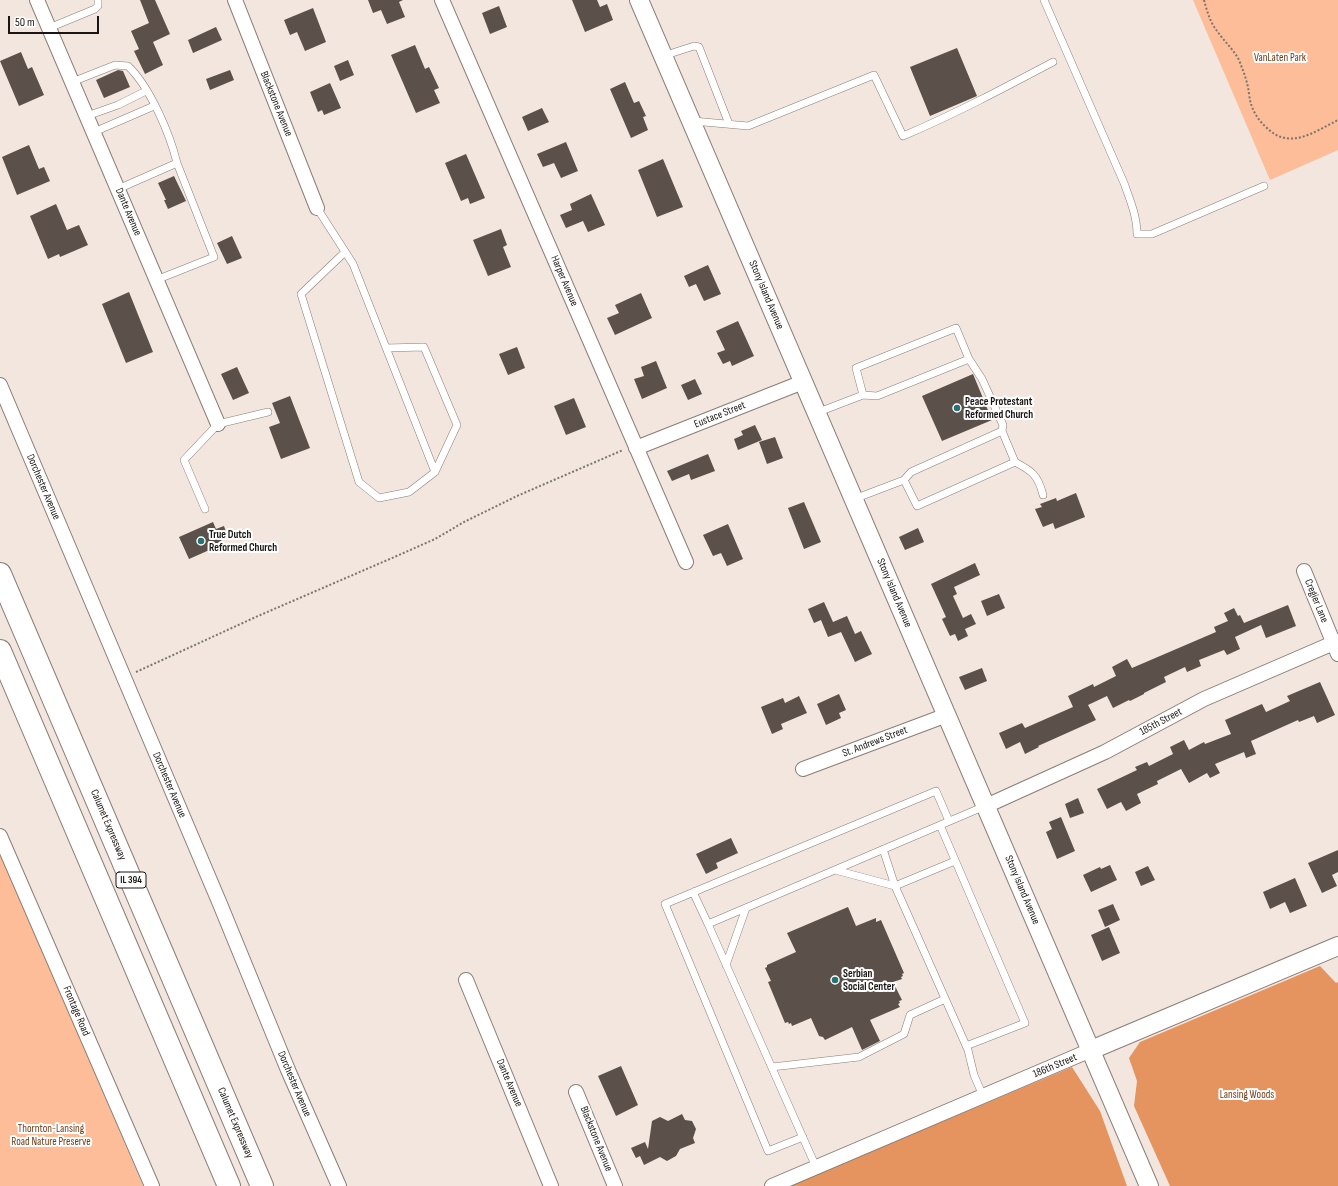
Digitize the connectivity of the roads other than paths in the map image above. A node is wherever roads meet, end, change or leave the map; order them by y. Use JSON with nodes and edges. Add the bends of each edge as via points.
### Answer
{"nodes":[{"id":1,"x":37,"y":0,"type":"edge"},
{"id":2,"x":98,"y":0,"type":"edge"},
{"id":3,"x":235,"y":0,"type":"edge"},
{"id":4,"x":442,"y":0,"type":"edge"},
{"id":5,"x":639,"y":0,"type":"edge"},
{"id":6,"x":1044,"y":0,"type":"edge"},
{"id":7,"x":49,"y":28,"type":"junction"},
{"id":8,"x":663,"y":56,"type":"junction"},
{"id":9,"x":1053,"y":62,"type":"dead end"},
{"id":10,"x":72,"y":82,"type":"junction"},
{"id":11,"x":146,"y":91,"type":"junction"},
{"id":12,"x":154,"y":106,"type":"junction"},
{"id":13,"x":87,"y":116,"type":"junction"},
{"id":14,"x":691,"y":121,"type":"junction"},
{"id":15,"x":729,"y":124,"type":"junction"},
{"id":16,"x":94,"y":132,"type":"junction"},
{"id":17,"x":177,"y":163,"type":"junction"},
{"id":18,"x":1264,"y":186,"type":"dead end"},
{"id":19,"x":118,"y":189,"type":"junction"},
{"id":20,"x":317,"y":208,"type":"joint"},
{"id":21,"x":345,"y":252,"type":"junction"},
{"id":22,"x":156,"y":280,"type":"junction"},
{"id":23,"x":386,"y":348,"type":"junction"},
{"id":24,"x":969,"y":358,"type":"junction"},
{"id":25,"x":803,"y":382,"type":"junction"},
{"id":26,"x":0,"y":384,"type":"edge"},
{"id":27,"x":863,"y":395,"type":"junction"},
{"id":28,"x":268,"y":412,"type":"dead end"},
{"id":29,"x":816,"y":413,"type":"junction"},
{"id":30,"x":218,"y":424,"type":"junction"},
{"id":31,"x":1002,"y":431,"type":"junction"},
{"id":32,"x":636,"y":446,"type":"junction"},
{"id":33,"x":1015,"y":462,"type":"junction"},
{"id":34,"x":435,"y":472,"type":"junction"},
{"id":35,"x":904,"y":480,"type":"junction"},
{"id":36,"x":1043,"y":495,"type":"dead end"},
{"id":37,"x":854,"y":499,"type":"junction"},
{"id":38,"x":205,"y":510,"type":"dead end"},
{"id":39,"x":686,"y":562,"type":"dead end"},
{"id":40,"x":1304,"y":571,"type":"dead end"},
{"id":41,"x":0,"y":574,"type":"edge"},
{"id":42,"x":1337,"y":646,"type":"edge"},
{"id":43,"x":0,"y":651,"type":"edge"},
{"id":44,"x":947,"y":715,"type":"junction"},
{"id":45,"x":803,"y":770,"type":"dead end"},
{"id":46,"x":986,"y":806,"type":"junction"},
{"id":47,"x":950,"y":821,"type":"junction"},
{"id":48,"x":940,"y":825,"type":"junction"},
{"id":49,"x":0,"y":836,"type":"edge"},
{"id":50,"x":883,"y":849,"type":"junction"},
{"id":51,"x":955,"y":861,"type":"junction"},
{"id":52,"x":835,"y":870,"type":"junction"},
{"id":53,"x":895,"y":886,"type":"junction"},
{"id":54,"x":693,"y":892,"type":"junction"},
{"id":55,"x":746,"y":908,"type":"junction"},
{"id":56,"x":708,"y":924,"type":"junction"},
{"id":57,"x":1338,"y":946,"type":"edge"},
{"id":58,"x":726,"y":965,"type":"junction"},
{"id":59,"x":466,"y":980,"type":"dead end"},
{"id":60,"x":945,"y":999,"type":"junction"},
{"id":61,"x":966,"y":1046,"type":"junction"},
{"id":62,"x":1091,"y":1050,"type":"junction"},
{"id":63,"x":772,"y":1067,"type":"junction"},
{"id":64,"x":576,"y":1092,"type":"dead end"},
{"id":65,"x":983,"y":1096,"type":"junction"},
{"id":66,"x":803,"y":1137,"type":"junction"},
{"id":67,"x":816,"y":1167,"type":"junction"},
{"id":68,"x":152,"y":1186,"type":"edge"},
{"id":69,"x":229,"y":1186,"type":"edge"},
{"id":70,"x":262,"y":1186,"type":"edge"},
{"id":71,"x":339,"y":1186,"type":"edge"},
{"id":72,"x":551,"y":1186,"type":"edge"},
{"id":73,"x":615,"y":1186,"type":"edge"},
{"id":74,"x":772,"y":1186,"type":"edge"},
{"id":75,"x":1149,"y":1186,"type":"edge"}],
"edges":[{"from":1,"to":7,"type":"street","name":"Dante Avenue"},
{"from":2,"to":7,"type":"lane","via":[[95,9]]},
{"from":3,"to":20,"type":"street","name":"Blackstone Avenue"},
{"from":4,"to":32,"type":"street","name":"Harper Avenue"},
{"from":5,"to":8,"type":"street","name":"Stony Island Avenue"},
{"from":6,"to":18,"type":"lane","via":[[1124,183],[1133,209],[1137,234],[1152,234]]},
{"from":7,"to":10,"type":"street","name":"Dante Avenue"},
{"from":8,"to":14,"type":"street","name":"Stony Island Avenue"},
{"from":8,"to":15,"type":"lane","via":[[698,47]]},
{"from":9,"to":15,"type":"lane","via":[[977,103],[904,136],[874,75],[748,126]]},
{"from":10,"to":11,"type":"lane","via":[[115,65],[123,65],[132,70]]},
{"from":10,"to":13,"type":"street","name":"Dante Avenue"},
{"from":11,"to":12,"type":"lane"},
{"from":11,"to":13,"type":"lane"},
{"from":12,"to":16,"type":"lane"},
{"from":12,"to":17,"type":"lane"},
{"from":13,"to":16,"type":"street","name":"Dante Avenue"},
{"from":14,"to":15,"type":"lane"},
{"from":14,"to":25,"type":"street","name":"Stony Island Avenue"},
{"from":16,"to":19,"type":"street","name":"Dante Avenue"},
{"from":17,"to":19,"type":"lane"},
{"from":17,"to":22,"type":"lane","via":[[214,257]]},
{"from":19,"to":22,"type":"street","name":"Dante Avenue"},
{"from":20,"to":21,"type":"lane"},
{"from":21,"to":23,"type":"lane","via":[[353,264]]},
{"from":21,"to":34,"type":"lane","via":[[301,294],[360,482],[379,498],[409,492]]},
{"from":22,"to":30,"type":"street","name":"Dante Avenue"},
{"from":23,"to":34,"type":"lane"},
{"from":23,"to":34,"type":"lane","via":[[424,347],[457,425]]},
{"from":24,"to":27,"type":"lane","via":[[877,396]]},
{"from":24,"to":27,"type":"lane","via":[[956,328],[856,368]]},
{"from":24,"to":31,"type":"lane","via":[[982,379],[1003,425]]},
{"from":25,"to":29,"type":"street","name":"Stony Island Avenue"},
{"from":25,"to":32,"type":"street","name":"Eustace Street"},
{"from":26,"to":71,"type":"street","name":"Dorchester Avenue"},
{"from":27,"to":29,"type":"lane"},
{"from":28,"to":30,"type":"lane"},
{"from":29,"to":37,"type":"street","name":"Stony Island Avenue"},
{"from":30,"to":38,"type":"lane","via":[[184,460]]},
{"from":31,"to":33,"type":"lane"},
{"from":31,"to":35,"type":"lane","via":[[911,472]]},
{"from":32,"to":39,"type":"street","name":"Harper Avenue"},
{"from":33,"to":35,"type":"lane","via":[[917,506]]},
{"from":33,"to":36,"type":"lane","via":[[1030,470],[1040,483]]},
{"from":35,"to":37,"type":"lane"},
{"from":37,"to":44,"type":"street","name":"Stony Island Avenue"},
{"from":40,"to":42,"type":"street","name":"Cregier Lane"},
{"from":41,"to":70,"type":"highway","name":"Calumet Expressway","number":"IL 394"},
{"from":42,"to":46,"type":"street","name":"185th Street","via":[[1204,699],[1105,752]]},
{"from":43,"to":69,"type":"highway","number":"IL 394"},
{"from":44,"to":45,"type":"street","name":"St. Andrews Street"},
{"from":44,"to":46,"type":"street","name":"Stony Island Avenue"},
{"from":46,"to":47,"type":"lane"},
{"from":46,"to":62,"type":"street","name":"Stony Island Avenue"},
{"from":47,"to":48,"type":"lane"},
{"from":47,"to":54,"type":"lane","via":[[936,791]]},
{"from":48,"to":50,"type":"lane"},
{"from":48,"to":51,"type":"lane"},
{"from":49,"to":68,"type":"street","name":"Frontage Road"},
{"from":50,"to":52,"type":"lane"},
{"from":50,"to":53,"type":"lane"},
{"from":51,"to":53,"type":"lane"},
{"from":51,"to":61,"type":"lane","via":[[1025,1023]]},
{"from":52,"to":53,"type":"lane"},
{"from":52,"to":55,"type":"lane"},
{"from":53,"to":60,"type":"lane"},
{"from":54,"to":56,"type":"lane"},
{"from":54,"to":66,"type":"lane","via":[[665,904],[768,1152]]},
{"from":55,"to":56,"type":"lane"},
{"from":55,"to":58,"type":"lane"},
{"from":56,"to":58,"type":"lane"},
{"from":57,"to":62,"type":"street","name":"186th Street"},
{"from":58,"to":63,"type":"lane"},
{"from":59,"to":72,"type":"street","name":"Dante Avenue"},
{"from":60,"to":61,"type":"lane"},
{"from":60,"to":63,"type":"lane","via":[[910,1014],[904,1034],[859,1057]]},
{"from":61,"to":65,"type":"lane"},
{"from":62,"to":65,"type":"street","name":"186th Street"},
{"from":62,"to":75,"type":"street","name":"Stony Island Avenue"},
{"from":63,"to":66,"type":"lane"},
{"from":64,"to":73,"type":"street","name":"Blackstone Avenue"},
{"from":65,"to":67,"type":"street","name":"186th Street"},
{"from":66,"to":67,"type":"lane"},
{"from":67,"to":74,"type":"street","name":"186th Street"}]}
